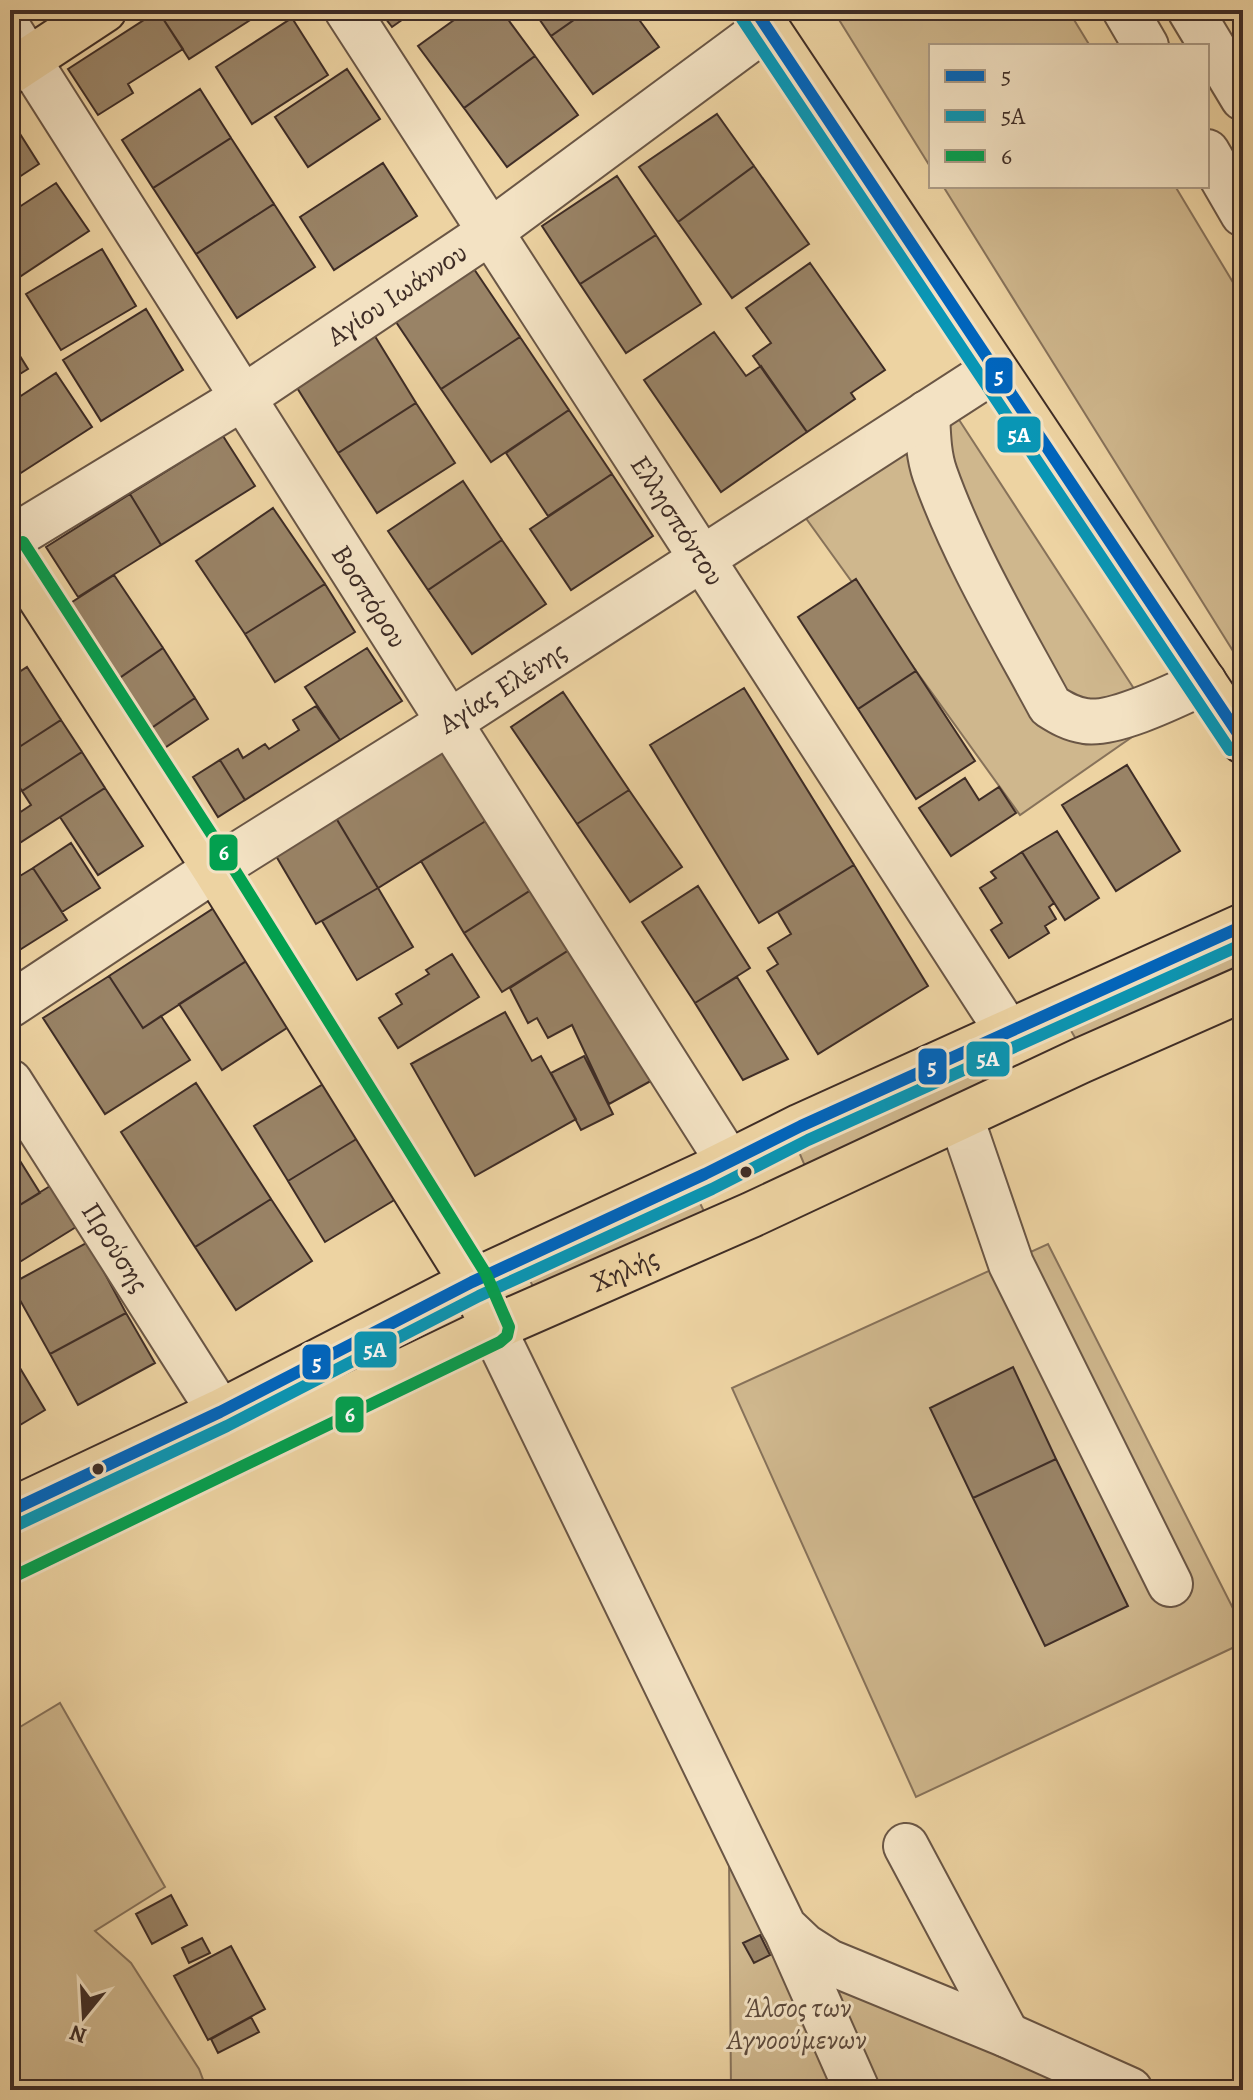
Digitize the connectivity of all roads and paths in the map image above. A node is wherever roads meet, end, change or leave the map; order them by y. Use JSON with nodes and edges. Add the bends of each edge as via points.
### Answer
{"nodes":[{"id":1,"x":104,"y":10,"type":"edge"},
{"id":2,"x":347,"y":10,"type":"edge"},
{"id":3,"x":1125,"y":10,"type":"edge"},
{"id":4,"x":1190,"y":10,"type":"edge"},
{"id":5,"x":761,"y":19,"type":"edge"},
{"id":6,"x":1145,"y":44,"type":"edge"},
{"id":7,"x":16,"y":55,"type":"edge"},
{"id":8,"x":1243,"y":98,"type":"edge"},
{"id":9,"x":1209,"y":155,"type":"edge"},
{"id":10,"x":1243,"y":214,"type":"edge"},
{"id":11,"x":490,"y":232,"type":"junction"},
{"id":12,"x":994,"y":370,"type":"junction"},
{"id":13,"x":244,"y":397,"type":"junction"},
{"id":14,"x":927,"y":413,"type":"junction"},
{"id":15,"x":10,"y":539,"type":"edge"},
{"id":16,"x":10,"y":551,"type":"edge"},
{"id":17,"x":701,"y":559,"type":"junction"},
{"id":18,"x":1204,"y":682,"type":"junction"},
{"id":19,"x":451,"y":721,"type":"junction"},
{"id":20,"x":1243,"y":741,"type":"edge"},
{"id":21,"x":215,"y":869,"type":"junction"},
{"id":22,"x":1243,"y":926,"type":"edge"},
{"id":23,"x":1243,"y":989,"type":"edge"},
{"id":24,"x":10,"y":1005,"type":"edge"},
{"id":25,"x":1008,"y":1032,"type":"junction"},
{"id":26,"x":10,"y":1082,"type":"edge"},
{"id":27,"x":961,"y":1118,"type":"junction"},
{"id":28,"x":728,"y":1161,"type":"junction"},
{"id":29,"x":472,"y":1282,"type":"junction"},
{"id":30,"x":493,"y":1328,"type":"junction"},
{"id":31,"x":220,"y":1412,"type":"junction"},
{"id":32,"x":10,"y":1511,"type":"edge"},
{"id":33,"x":10,"y":1561,"type":"edge"},
{"id":34,"x":1170,"y":1584,"type":"dead end"},
{"id":35,"x":906,"y":1846,"type":"dead end"},
{"id":36,"x":784,"y":1927,"type":"junction"},
{"id":37,"x":1007,"y":2035,"type":"junction"},
{"id":38,"x":857,"y":2090,"type":"edge"},
{"id":39,"x":1130,"y":2090,"type":"edge"}],
"edges":[{"from":1,"to":7,"type":"main road"},
{"from":2,"to":11,"type":"street","name":"Ελλησπόντου"},
{"from":3,"to":6,"type":"street"},
{"from":4,"to":8,"type":"street"},
{"from":5,"to":11,"type":"street","name":"Αγίου Ιωάννου"},
{"from":5,"to":12,"type":"main road"},
{"from":7,"to":13,"type":"street","name":"Βοσπόρου"},
{"from":9,"to":10,"type":"street"},
{"from":11,"to":13,"type":"street","name":"Αγίου Ιωάννου"},
{"from":11,"to":17,"type":"street","name":"Ελλησπόντου"},
{"from":12,"to":14,"type":"street","name":"Αγίας Ελένης"},
{"from":12,"to":18,"type":"main road"},
{"from":13,"to":15,"type":"street","name":"Αγίου Ιωάννου"},
{"from":13,"to":19,"type":"street","name":"Βοσπόρου"},
{"from":14,"to":17,"type":"street","name":"Αγίας Ελένης"},
{"from":14,"to":18,"type":"street","via":[[934,472],[982,579],[1050,706],[1088,722],[1147,709]]},
{"from":16,"to":21,"type":"main road"},
{"from":17,"to":19,"type":"street","name":"Αγίας Ελένης"},
{"from":17,"to":25,"type":"street","name":"Ελλησπόντου"},
{"from":18,"to":20,"type":"main road"},
{"from":19,"to":21,"type":"street","name":"Αγίας Ελένης"},
{"from":19,"to":28,"type":"street","name":"Βοσπόρου"},
{"from":21,"to":24,"type":"street","name":"Αγίας Ελένης"},
{"from":21,"to":29,"type":"main road"},
{"from":22,"to":25,"type":"main road","name":"Χηλής"},
{"from":23,"to":27,"type":"main road","name":"Χηλής"},
{"from":25,"to":28,"type":"main road","name":"Χηλής"},
{"from":26,"to":31,"type":"street","name":"Προύσης"},
{"from":27,"to":30,"type":"main road","name":"Χηλής"},
{"from":27,"to":34,"type":"street","via":[[1011,1264]]},
{"from":28,"to":29,"type":"main road","name":"Χηλής"},
{"from":29,"to":30,"type":"main road"},
{"from":29,"to":31,"type":"main road","name":"Χηλής"},
{"from":30,"to":33,"type":"main road","name":"Χηλής"},
{"from":30,"to":36,"type":"street"},
{"from":31,"to":32,"type":"main road","name":"Χηλής"},
{"from":35,"to":37,"type":"street"},
{"from":36,"to":37,"type":"street","via":[[829,1962]]},
{"from":36,"to":38,"type":"street"},
{"from":37,"to":39,"type":"street"}]}
